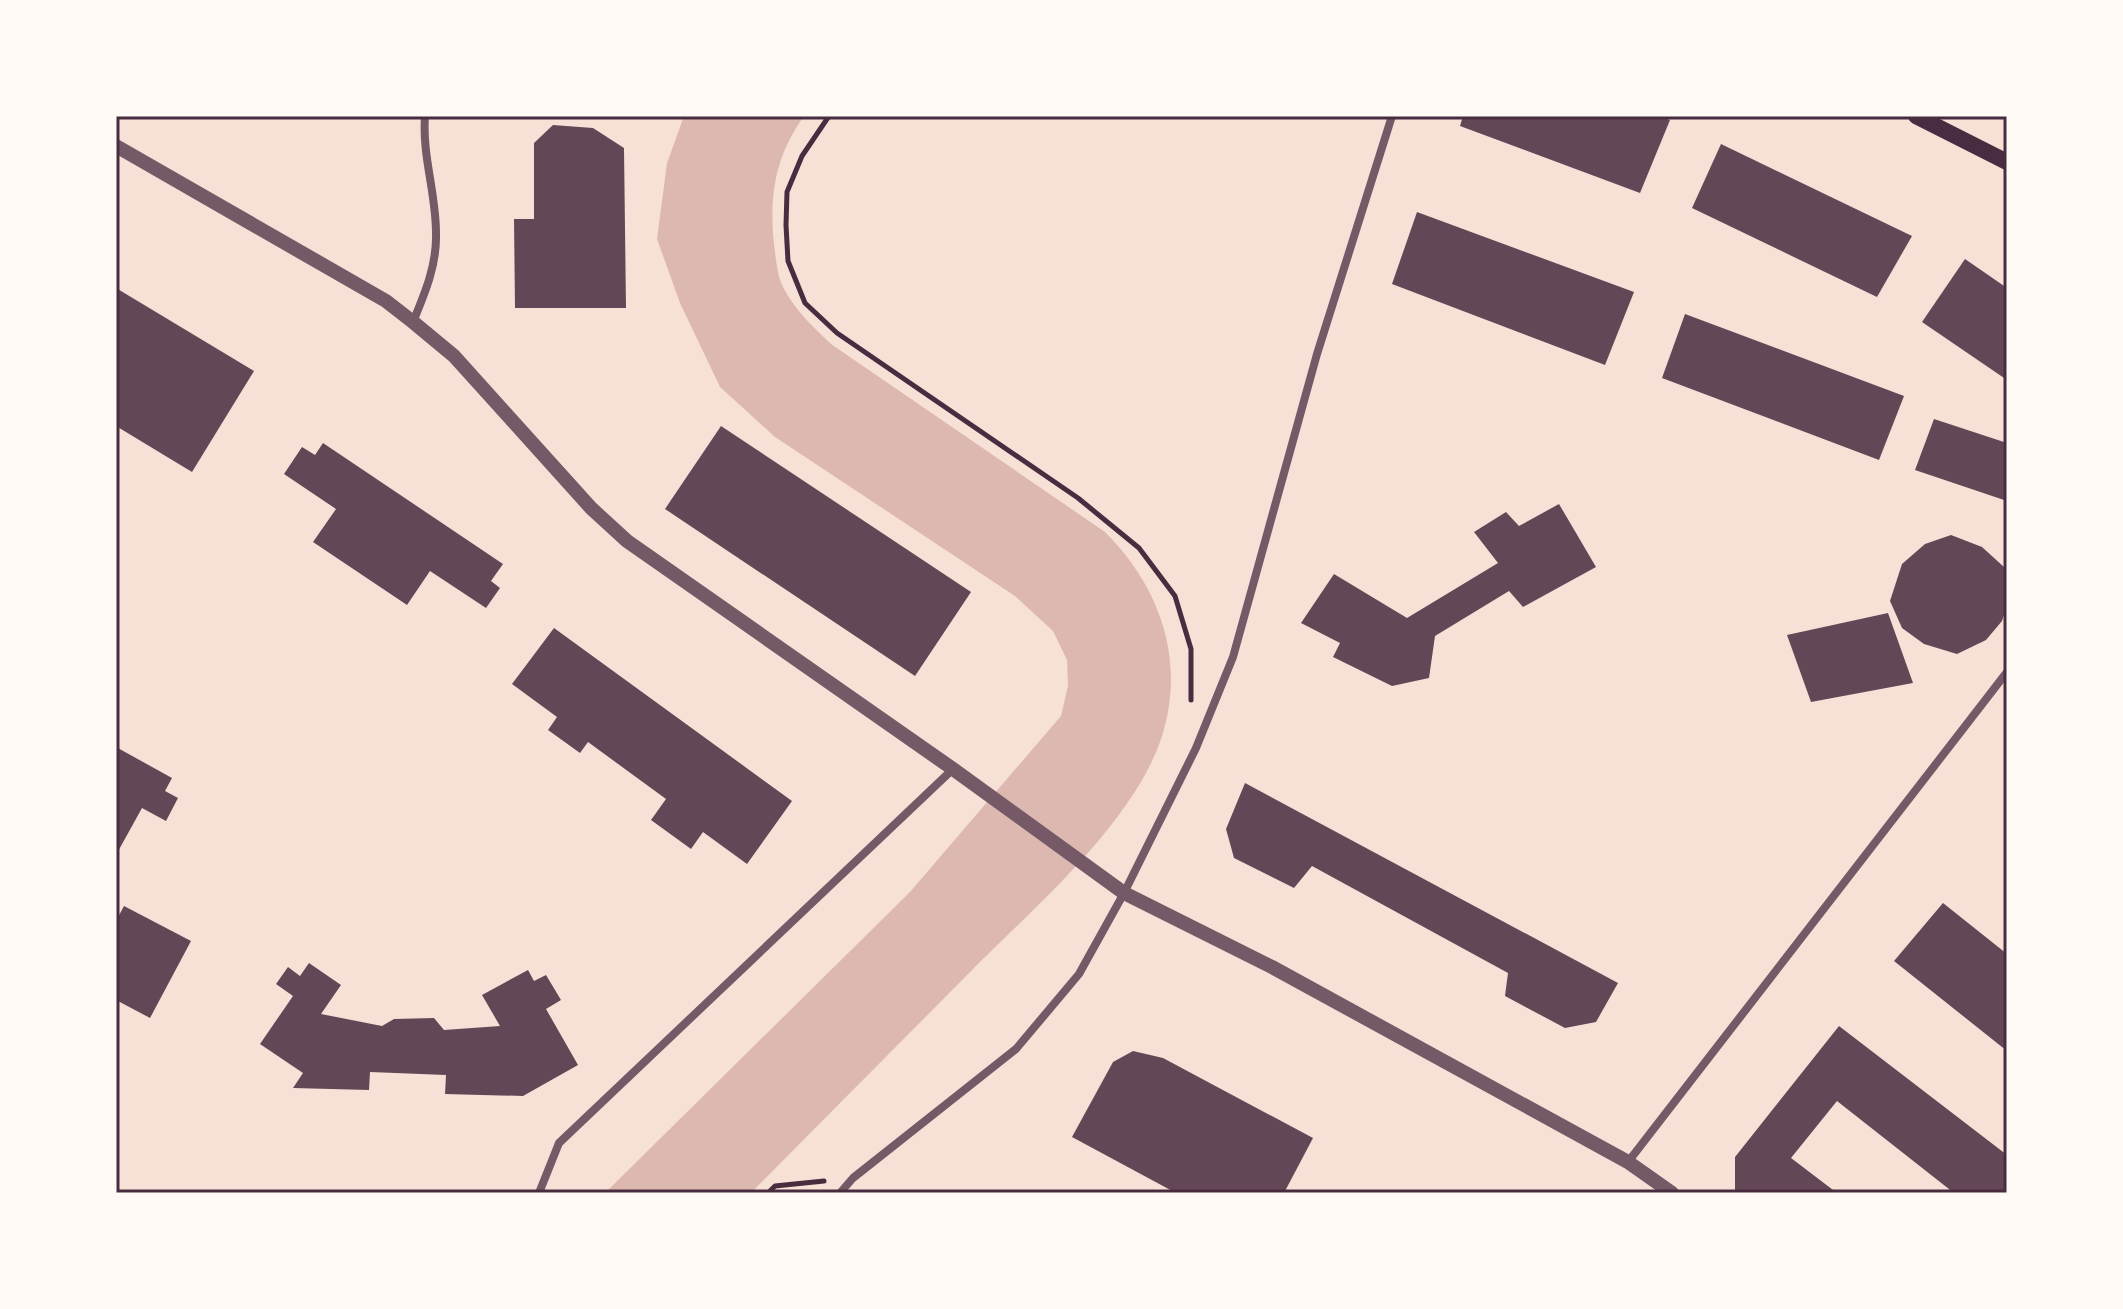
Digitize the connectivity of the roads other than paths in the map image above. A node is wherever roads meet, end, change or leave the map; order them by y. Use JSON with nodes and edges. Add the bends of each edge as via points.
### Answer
{"nodes":[{"id":1,"x":425,"y":116,"type":"edge"},
{"id":2,"x":1392,"y":116,"type":"edge"},
{"id":3,"x":1916,"y":116,"type":"edge"},
{"id":4,"x":116,"y":146,"type":"edge"},
{"id":5,"x":2007,"y":162,"type":"edge"},
{"id":6,"x":413,"y":322,"type":"junction"},
{"id":7,"x":2007,"y":672,"type":"edge"},
{"id":8,"x":953,"y":769,"type":"junction"},
{"id":9,"x":1124,"y":893,"type":"junction"},
{"id":10,"x":1628,"y":1162,"type":"junction"},
{"id":11,"x":539,"y":1193,"type":"edge"},
{"id":12,"x":840,"y":1193,"type":"edge"},
{"id":13,"x":1672,"y":1193,"type":"edge"}],
"edges":[{"from":1,"to":6,"type":"street","via":[[424,148],[436,232],[430,278]]},
{"from":2,"to":9,"type":"street","via":[[1317,354],[1233,657],[1196,748]]},
{"from":3,"to":5,"type":"main road"},
{"from":4,"to":6,"type":"street"},
{"from":6,"to":8,"type":"street","via":[[454,356],[627,541]]},
{"from":7,"to":10,"type":"street"},
{"from":8,"to":9,"type":"street"},
{"from":8,"to":11,"type":"street","via":[[559,1143]]},
{"from":9,"to":10,"type":"street","via":[[1272,967]]},
{"from":9,"to":12,"type":"street","via":[[1079,974],[1016,1049]]},
{"from":10,"to":13,"type":"street"}]}
